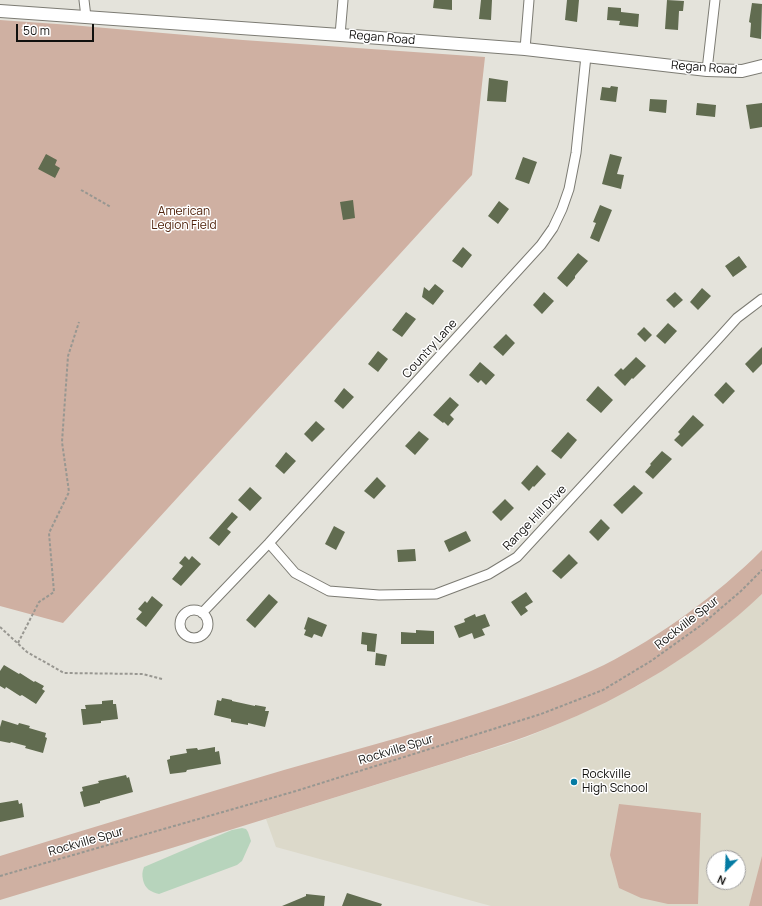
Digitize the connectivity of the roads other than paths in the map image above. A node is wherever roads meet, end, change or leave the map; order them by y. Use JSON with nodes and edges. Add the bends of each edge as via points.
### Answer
{"nodes":[{"id":1,"x":84,"y":0,"type":"edge"},
{"id":2,"x":343,"y":0,"type":"edge"},
{"id":3,"x":529,"y":0,"type":"edge"},
{"id":4,"x":714,"y":0,"type":"edge"},
{"id":5,"x":0,"y":11,"type":"edge"},
{"id":6,"x":86,"y":17,"type":"junction"},
{"id":7,"x":340,"y":35,"type":"junction"},
{"id":8,"x":525,"y":49,"type":"junction"},
{"id":9,"x":586,"y":56,"type":"junction"},
{"id":10,"x":762,"y":66,"type":"edge"},
{"id":11,"x":707,"y":70,"type":"junction"},
{"id":12,"x":762,"y":299,"type":"edge"},
{"id":13,"x":269,"y":543,"type":"junction"},
{"id":14,"x":202,"y":612,"type":"dead end"}],
"edges":[{"from":1,"to":6,"type":"street"},
{"from":2,"to":7,"type":"street"},
{"from":3,"to":8,"type":"street"},
{"from":4,"to":11,"type":"street"},
{"from":5,"to":6,"type":"street","name":"Regan Road"},
{"from":6,"to":7,"type":"street","name":"Regan Road"},
{"from":7,"to":8,"type":"street","name":"Regan Road"},
{"from":8,"to":9,"type":"street","name":"Regan Road"},
{"from":9,"to":11,"type":"street","name":"Regan Road"},
{"from":9,"to":13,"type":"street","name":"Country Lane","via":[[576,153],[569,189],[553,228]]},
{"from":10,"to":11,"type":"street","name":"Regan Road","via":[[742,71]]},
{"from":12,"to":13,"type":"street","name":"Range Hill Drive","via":[[737,318],[517,557],[489,574],[436,594],[379,595],[329,591],[295,573]]},
{"from":13,"to":14,"type":"street","name":"Country Lane"}]}
